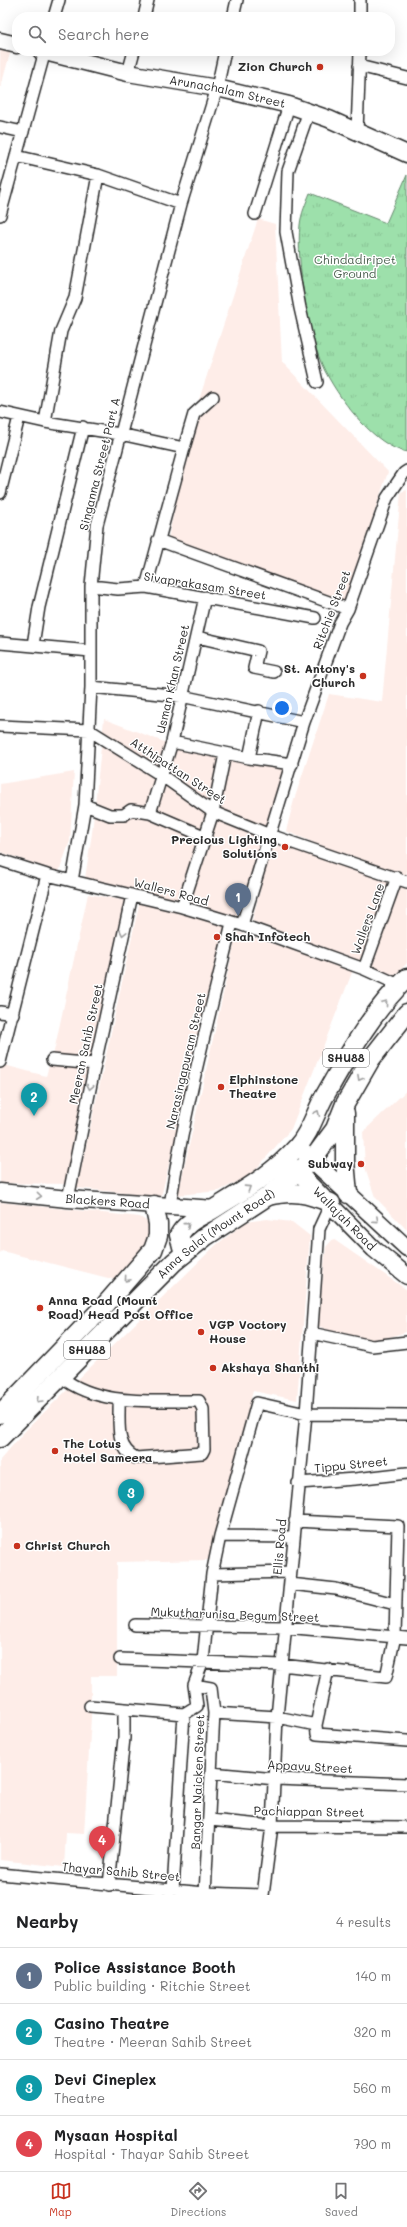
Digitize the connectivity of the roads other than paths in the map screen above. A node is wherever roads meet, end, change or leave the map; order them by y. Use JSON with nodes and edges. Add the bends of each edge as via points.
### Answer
{"nodes":[{"id":1,"x":59,"y":0,"type":"edge"},
{"id":2,"x":148,"y":0,"type":"edge"},
{"id":3,"x":237,"y":0,"type":"edge"},
{"id":4,"x":360,"y":0,"type":"edge"},
{"id":5,"x":55,"y":12,"type":"edge"},
{"id":6,"x":145,"y":12,"type":"edge"},
{"id":7,"x":234,"y":12,"type":"edge"},
{"id":8,"x":360,"y":12,"type":"edge"},
{"id":9,"x":0,"y":41,"type":"edge"},
{"id":10,"x":12,"y":44,"type":"edge"},
{"id":11,"x":43,"y":56,"type":"edge"},
{"id":12,"x":63,"y":56,"type":"edge"},
{"id":13,"x":133,"y":56,"type":"edge"},
{"id":14,"x":224,"y":56,"type":"edge"},
{"id":15,"x":360,"y":56,"type":"edge"},
{"id":16,"x":359,"y":66,"type":"junction"},
{"id":17,"x":128,"y":73,"type":"junction"},
{"id":18,"x":407,"y":78,"type":"edge"},
{"id":19,"x":217,"y":88,"type":"junction"},
{"id":20,"x":289,"y":105,"type":"junction"},
{"id":21,"x":309,"y":111,"type":"junction"},
{"id":22,"x":0,"y":127,"type":"edge"},
{"id":23,"x":22,"y":132,"type":"junction"},
{"id":24,"x":357,"y":132,"type":"junction"},
{"id":25,"x":407,"y":154,"type":"edge"},
{"id":26,"x":16,"y":156,"type":"junction"},
{"id":27,"x":98,"y":175,"type":"junction"},
{"id":28,"x":181,"y":204,"type":"junction"},
{"id":29,"x":255,"y":214,"type":"dead end"},
{"id":30,"x":0,"y":215,"type":"edge"},
{"id":31,"x":317,"y":382,"type":"dead end"},
{"id":32,"x":213,"y":397,"type":"dead end"},
{"id":33,"x":0,"y":412,"type":"edge"},
{"id":34,"x":19,"y":417,"type":"junction"},
{"id":35,"x":45,"y":422,"type":"junction"},
{"id":36,"x":83,"y":427,"type":"junction"},
{"id":37,"x":120,"y":434,"type":"junction"},
{"id":38,"x":184,"y":448,"type":"junction"},
{"id":39,"x":407,"y":471,"type":"edge"},
{"id":40,"x":0,"y":493,"type":"edge"},
{"id":41,"x":158,"y":540,"type":"junction"},
{"id":42,"x":91,"y":586,"type":"junction"},
{"id":43,"x":146,"y":587,"type":"junction"},
{"id":44,"x":205,"y":597,"type":"junction"},
{"id":45,"x":348,"y":609,"type":"junction"},
{"id":46,"x":315,"y":618,"type":"dead end"},
{"id":47,"x":197,"y":638,"type":"junction"},
{"id":48,"x":0,"y":643,"type":"edge"},
{"id":49,"x":33,"y":645,"type":"junction"},
{"id":50,"x":90,"y":652,"type":"junction"},
{"id":51,"x":274,"y":672,"type":"dead end"},
{"id":52,"x":92,"y":688,"type":"junction"},
{"id":53,"x":181,"y":696,"type":"junction"},
{"id":54,"x":259,"y":711,"type":"junction"},
{"id":55,"x":304,"y":722,"type":"junction"},
{"id":56,"x":0,"y":726,"type":"edge"},
{"id":57,"x":89,"y":730,"type":"junction"},
{"id":58,"x":172,"y":742,"type":"junction"},
{"id":59,"x":225,"y":754,"type":"junction"},
{"id":60,"x":249,"y":758,"type":"junction"},
{"id":61,"x":292,"y":764,"type":"junction"},
{"id":62,"x":161,"y":775,"type":"junction"},
{"id":63,"x":85,"y":805,"type":"junction"},
{"id":64,"x":213,"y":812,"type":"junction"},
{"id":65,"x":150,"y":813,"type":"junction"},
{"id":66,"x":270,"y":835,"type":"junction"},
{"id":67,"x":206,"y":837,"type":"junction"},
{"id":68,"x":0,"y":860,"type":"edge"},
{"id":69,"x":47,"y":875,"type":"junction"},
{"id":70,"x":402,"y":879,"type":"edge"},
{"id":71,"x":72,"y":881,"type":"junction"},
{"id":72,"x":132,"y":895,"type":"junction"},
{"id":73,"x":182,"y":906,"type":"junction"},
{"id":74,"x":237,"y":924,"type":"junction"},
{"id":75,"x":364,"y":970,"type":"junction"},
{"id":76,"x":403,"y":981,"type":"edge"},
{"id":77,"x":0,"y":1012,"type":"edge"},
{"id":78,"x":407,"y":1013,"type":"edge"},
{"id":79,"x":13,"y":1014,"type":"junction"},
{"id":80,"x":52,"y":1060,"type":"dead end"},
{"id":81,"x":0,"y":1062,"type":"edge"},
{"id":82,"x":95,"y":1064,"type":"junction"},
{"id":83,"x":346,"y":1104,"type":"junction"},
{"id":84,"x":297,"y":1146,"type":"junction"},
{"id":85,"x":312,"y":1160,"type":"junction"},
{"id":86,"x":291,"y":1165,"type":"junction"},
{"id":87,"x":0,"y":1192,"type":"edge"},
{"id":88,"x":348,"y":1194,"type":"junction"},
{"id":89,"x":268,"y":1196,"type":"junction"},
{"id":90,"x":68,"y":1199,"type":"junction"},
{"id":91,"x":331,"y":1203,"type":"junction"},
{"id":92,"x":162,"y":1205,"type":"junction"},
{"id":93,"x":215,"y":1209,"type":"junction"},
{"id":94,"x":407,"y":1248,"type":"edge"},
{"id":95,"x":153,"y":1250,"type":"junction"},
{"id":96,"x":179,"y":1258,"type":"junction"},
{"id":97,"x":407,"y":1276,"type":"edge"},
{"id":98,"x":311,"y":1333,"type":"junction"},
{"id":99,"x":407,"y":1342,"type":"edge"},
{"id":100,"x":61,"y":1378,"type":"junction"},
{"id":101,"x":119,"y":1399,"type":"junction"},
{"id":102,"x":0,"y":1414,"type":"edge"},
{"id":103,"x":306,"y":1414,"type":"junction"},
{"id":104,"x":407,"y":1415,"type":"edge"},
{"id":105,"x":0,"y":1438,"type":"edge"},
{"id":106,"x":407,"y":1473,"type":"edge"},
{"id":107,"x":298,"y":1483,"type":"junction"},
{"id":108,"x":295,"y":1521,"type":"junction"},
{"id":109,"x":220,"y":1536,"type":"junction"},
{"id":110,"x":294,"y":1537,"type":"junction"},
{"id":111,"x":402,"y":1539,"type":"edge"},
{"id":112,"x":291,"y":1572,"type":"junction"},
{"id":113,"x":212,"y":1574,"type":"junction"},
{"id":114,"x":290,"y":1584,"type":"junction"},
{"id":115,"x":395,"y":1604,"type":"junction"},
{"id":116,"x":135,"y":1625,"type":"dead end"},
{"id":117,"x":208,"y":1626,"type":"junction"},
{"id":118,"x":285,"y":1627,"type":"junction"},
{"id":119,"x":395,"y":1636,"type":"junction"},
{"id":120,"x":407,"y":1638,"type":"edge"},
{"id":121,"x":120,"y":1659,"type":"dead end"},
{"id":122,"x":203,"y":1661,"type":"junction"},
{"id":123,"x":282,"y":1665,"type":"junction"},
{"id":124,"x":328,"y":1669,"type":"junction"},
{"id":125,"x":194,"y":1685,"type":"junction"},
{"id":126,"x":90,"y":1706,"type":"dead end"},
{"id":127,"x":124,"y":1710,"type":"junction"},
{"id":128,"x":214,"y":1713,"type":"junction"},
{"id":129,"x":184,"y":1714,"type":"junction"},
{"id":130,"x":277,"y":1718,"type":"junction"},
{"id":131,"x":316,"y":1725,"type":"junction"},
{"id":132,"x":407,"y":1741,"type":"edge"},
{"id":133,"x":211,"y":1773,"type":"junction"},
{"id":134,"x":276,"y":1779,"type":"junction"},
{"id":135,"x":407,"y":1784,"type":"edge"},
{"id":136,"x":210,"y":1820,"type":"junction"},
{"id":137,"x":272,"y":1826,"type":"junction"},
{"id":138,"x":407,"y":1827,"type":"edge"},
{"id":139,"x":0,"y":1874,"type":"edge"},
{"id":140,"x":109,"y":1885,"type":"junction"},
{"id":141,"x":174,"y":1890,"type":"junction"},
{"id":142,"x":205,"y":1894,"type":"edge"},
{"id":143,"x":263,"y":1895,"type":"edge"}],
"edges":[{"from":1,"to":5,"type":"street"},
{"from":2,"to":6,"type":"street"},
{"from":3,"to":7,"type":"street"},
{"from":4,"to":8,"type":"street"},
{"from":9,"to":10,"type":"main road"},
{"from":11,"to":23,"type":"street"},
{"from":12,"to":17,"type":"main road","name":"Arunachalam Street"},
{"from":13,"to":17,"type":"street"},
{"from":14,"to":19,"type":"street","name":"Singanna Street Part A"},
{"from":15,"to":16,"type":"street"},
{"from":16,"to":18,"type":"street"},
{"from":16,"to":24,"type":"street"},
{"from":17,"to":19,"type":"main road","name":"Arunachalam Street"},
{"from":19,"to":20,"type":"main road","name":"Arunachalam Street"},
{"from":19,"to":28,"type":"street","name":"Singanna Street Part A"},
{"from":20,"to":21,"type":"main road","name":"Arunachalam Street"},
{"from":20,"to":29,"type":"street"},
{"from":21,"to":24,"type":"main road","name":"Arunachalam Street"},
{"from":21,"to":31,"type":"street","via":[[288,171],[286,232]]},
{"from":22,"to":23,"type":"street"},
{"from":23,"to":26,"type":"street"},
{"from":24,"to":25,"type":"main road","name":"Arunachalam Street"},
{"from":26,"to":27,"type":"street"},
{"from":26,"to":30,"type":"street"},
{"from":27,"to":28,"type":"street"},
{"from":27,"to":35,"type":"street","via":[[75,298],[61,331]]},
{"from":28,"to":37,"type":"street","name":"Singanna Street Part A"},
{"from":32,"to":38,"type":"street","via":[[194,414]]},
{"from":33,"to":34,"type":"street"},
{"from":34,"to":35,"type":"street"},
{"from":34,"to":40,"type":"street"},
{"from":35,"to":36,"type":"street"},
{"from":36,"to":37,"type":"street"},
{"from":36,"to":49,"type":"street"},
{"from":37,"to":38,"type":"street"},
{"from":37,"to":42,"type":"street","name":"Singanna Street Part A","via":[[97,525]]},
{"from":38,"to":41,"type":"street"},
{"from":39,"to":45,"type":"street","name":"Ritchie Street","via":[[387,498]]},
{"from":41,"to":43,"type":"street"},
{"from":41,"to":45,"type":"street"},
{"from":42,"to":43,"type":"street","name":"Sivaprakasam Street","via":[[118,589]]},
{"from":42,"to":50,"type":"street","name":"Singanna Street Part A"},
{"from":43,"to":44,"type":"street","name":"Sivaprakasam Street"},
{"from":44,"to":46,"type":"street","name":"Sivaprakasam Street"},
{"from":44,"to":47,"type":"street","name":"Usman Khan Street"},
{"from":45,"to":55,"type":"street","name":"Ritchie Street","via":[[340,623]]},
{"from":47,"to":51,"type":"street","via":[[258,651],[254,668]]},
{"from":47,"to":53,"type":"street","name":"Usman Khan Street"},
{"from":48,"to":49,"type":"street"},
{"from":49,"to":50,"type":"street"},
{"from":50,"to":52,"type":"street","name":"Singanna Street Part A"},
{"from":52,"to":53,"type":"street"},
{"from":52,"to":57,"type":"street","name":"Singanna Street Part A"},
{"from":53,"to":54,"type":"street"},
{"from":53,"to":58,"type":"street","name":"Usman Khan Street"},
{"from":54,"to":55,"type":"street"},
{"from":54,"to":60,"type":"street"},
{"from":55,"to":61,"type":"street","name":"Ritchie Street"},
{"from":56,"to":57,"type":"street","name":"Atthipattan Street"},
{"from":57,"to":62,"type":"street","name":"Atthipattan Street"},
{"from":57,"to":63,"type":"street","name":"Singanna Street Part A"},
{"from":58,"to":59,"type":"street"},
{"from":58,"to":62,"type":"street","name":"Usman Khan Street"},
{"from":59,"to":60,"type":"street"},
{"from":59,"to":64,"type":"street"},
{"from":60,"to":61,"type":"street"},
{"from":61,"to":66,"type":"street","name":"Ritchie Street"},
{"from":62,"to":64,"type":"street","name":"Atthipattan Street"},
{"from":62,"to":65,"type":"street","name":"Usman Khan Street"},
{"from":63,"to":65,"type":"street","via":[[110,815],[124,815],[131,810]]},
{"from":63,"to":71,"type":"street","name":"Singanna Street Part A"},
{"from":64,"to":66,"type":"street","name":"Atthipattan Street"},
{"from":64,"to":67,"type":"street"},
{"from":65,"to":67,"type":"street"},
{"from":66,"to":70,"type":"street","name":"Atthipattan Street"},
{"from":66,"to":74,"type":"street","name":"Ritchie Street"},
{"from":67,"to":73,"type":"street"},
{"from":68,"to":69,"type":"street","name":"Wallers Road"},
{"from":69,"to":71,"type":"street","name":"Wallers Road"},
{"from":69,"to":79,"type":"street"},
{"from":70,"to":75,"type":"street","name":"Wallers Lane"},
{"from":71,"to":72,"type":"street","name":"Wallers Road"},
{"from":72,"to":73,"type":"street","name":"Wallers Road"},
{"from":72,"to":82,"type":"street","name":"Meeran Sahib Street","one_way":true},
{"from":73,"to":74,"type":"street","name":"Wallers Road"},
{"from":74,"to":75,"type":"street","name":"Wallers Road"},
{"from":74,"to":92,"type":"street","name":"Narasingapuram Street","via":[[178,1153]]},
{"from":75,"to":76,"type":"street","name":"Wallers Road"},
{"from":84,"to":76,"type":"main road","name":"Anna Salai (Mount Road)","number":"SHU88","one_way":true,"via":[[308,1132],[354,1043]]},
{"from":77,"to":79,"type":"street"},
{"from":78,"to":83,"type":"main road","name":"Anna Salai (Mount Road)","number":"SHU88","one_way":true,"via":[[370,1060]]},
{"from":79,"to":81,"type":"street"},
{"from":80,"to":82,"type":"street"},
{"from":82,"to":90,"type":"street","name":"Meeran Sahib Street","one_way":true},
{"from":83,"to":85,"type":"main road","name":"Anna Salai (Mount Road)","number":"SHU88","via":[[335,1129]]},
{"from":83,"to":88,"type":"main road","via":[[345,1160]]},
{"from":84,"to":85,"type":"main road","name":"Wallajah Road"},
{"from":84,"to":86,"type":"main road","name":"Anna Salai (Mount Road)","number":"SHU88"},
{"from":85,"to":86,"type":"main road","name":"Anna Salai (Mount Road)","number":"SHU88"},
{"from":85,"to":88,"type":"main road","name":"Wallajah Road"},
{"from":86,"to":89,"type":"main road","name":"Anna Salai (Mount Road)","number":"SHU88"},
{"from":86,"to":91,"type":"main road","name":"Wallajah Road"},
{"from":93,"to":86,"type":"main road","name":"Anna Salai (Mount Road)","number":"SHU88","one_way":true,"via":[[271,1173]]},
{"from":87,"to":90,"type":"main road","name":"Blackers Road","one_way":true},
{"from":88,"to":94,"type":"main road","name":"Wallajah Road","one_way":true},
{"from":89,"to":91,"type":"main road","via":[[283,1193],[308,1194]]},
{"from":89,"to":96,"type":"main road","name":"Anna Salai (Mount Road)","number":"SHU88"},
{"from":90,"to":92,"type":"main road","name":"Blackers Road"},
{"from":91,"to":97,"type":"main road","name":"Wallajah Road","via":[[374,1249]]},
{"from":91,"to":98,"type":"street","name":"Ellis Road","via":[[319,1229]]},
{"from":92,"to":93,"type":"main road","name":"Blackers Road"},
{"from":92,"to":95,"type":"main road"},
{"from":96,"to":93,"type":"main road","name":"Anna Salai (Mount Road)","one_way":true,"via":[[179,1235],[185,1225]]},
{"from":95,"to":96,"type":"main road"},
{"from":95,"to":102,"type":"main road","name":"Anna Salai (Mount Road)","number":"SHU88","one_way":true,"via":[[106,1304]]},
{"from":96,"to":100,"type":"main road","name":"Anna Salai (Mount Road)","number":"SHU88"},
{"from":98,"to":99,"type":"street","via":[[372,1346]]},
{"from":98,"to":103,"type":"street","name":"Ellis Road"},
{"from":100,"to":101,"type":"street","via":[[85,1392]]},
{"from":100,"to":105,"type":"main road","name":"Anna Salai (Mount Road)","number":"SHU88","one_way":true},
{"from":101,"to":101,"type":"street","via":[[199,1401],[203,1409],[204,1449],[202,1452],[136,1458],[128,1453],[120,1441]]},
{"from":103,"to":104,"type":"street"},
{"from":103,"to":107,"type":"street","name":"Ellis Road"},
{"from":103,"to":109,"type":"street","via":[[257,1402]]},
{"from":106,"to":107,"type":"street","name":"Tippu Street"},
{"from":107,"to":108,"type":"street","name":"Ellis Road"},
{"from":108,"to":110,"type":"street","name":"Ellis Road"},
{"from":108,"to":111,"type":"street","via":[[398,1526]]},
{"from":109,"to":110,"type":"street"},
{"from":109,"to":113,"type":"street"},
{"from":110,"to":112,"type":"street","name":"Ellis Road"},
{"from":111,"to":115,"type":"street"},
{"from":112,"to":113,"type":"street"},
{"from":112,"to":114,"type":"street","name":"Ellis Road"},
{"from":113,"to":117,"type":"street"},
{"from":114,"to":115,"type":"street","via":[[336,1589]]},
{"from":114,"to":118,"type":"street","name":"Ellis Road"},
{"from":115,"to":119,"type":"street"},
{"from":116,"to":117,"type":"street","name":"Mukutharunisa Begum Street"},
{"from":117,"to":118,"type":"street","name":"Mukutharunisa Begum Street"},
{"from":117,"to":122,"type":"street"},
{"from":118,"to":119,"type":"street","name":"Mukutharunisa Begum Street"},
{"from":118,"to":123,"type":"street","name":"Ellis Road"},
{"from":119,"to":120,"type":"street","name":"Mukutharunisa Begum Street"},
{"from":119,"to":124,"type":"street","via":[[386,1677]]},
{"from":121,"to":122,"type":"street"},
{"from":122,"to":123,"type":"street"},
{"from":122,"to":125,"type":"street"},
{"from":123,"to":124,"type":"street"},
{"from":123,"to":130,"type":"street","name":"Ellis Road"},
{"from":124,"to":131,"type":"street"},
{"from":125,"to":128,"type":"street","name":"Bangar Naicken Street","via":[[211,1688]]},
{"from":125,"to":129,"type":"street","via":[[197,1706]]},
{"from":126,"to":127,"type":"street"},
{"from":127,"to":129,"type":"street"},
{"from":127,"to":140,"type":"street","via":[[124,1738]]},
{"from":128,"to":130,"type":"street"},
{"from":128,"to":133,"type":"street","name":"Bangar Naicken Street"},
{"from":129,"to":141,"type":"street"},
{"from":130,"to":131,"type":"street"},
{"from":130,"to":134,"type":"street","name":"Ellis Road"},
{"from":131,"to":132,"type":"street","via":[[317,1734]]},
{"from":133,"to":134,"type":"street","name":"Appavu Street"},
{"from":133,"to":136,"type":"street","name":"Bangar Naicken Street"},
{"from":134,"to":135,"type":"street","name":"Appavu Street"},
{"from":134,"to":137,"type":"street","name":"Ellis Road"},
{"from":136,"to":137,"type":"street","name":"Pachiappan Street"},
{"from":136,"to":142,"type":"street","name":"Bangar Naicken Street"},
{"from":137,"to":138,"type":"street","name":"Pachiappan Street"},
{"from":137,"to":143,"type":"street","name":"Ellis Road"},
{"from":139,"to":140,"type":"street","name":"Thayar Sahib Street"},
{"from":140,"to":141,"type":"street","name":"Thayar Sahib Street"},
{"from":141,"to":142,"type":"street","name":"Thayar Sahib Street"},
{"from":142,"to":143,"type":"street","name":"Thayar Sahib Street"}]}
